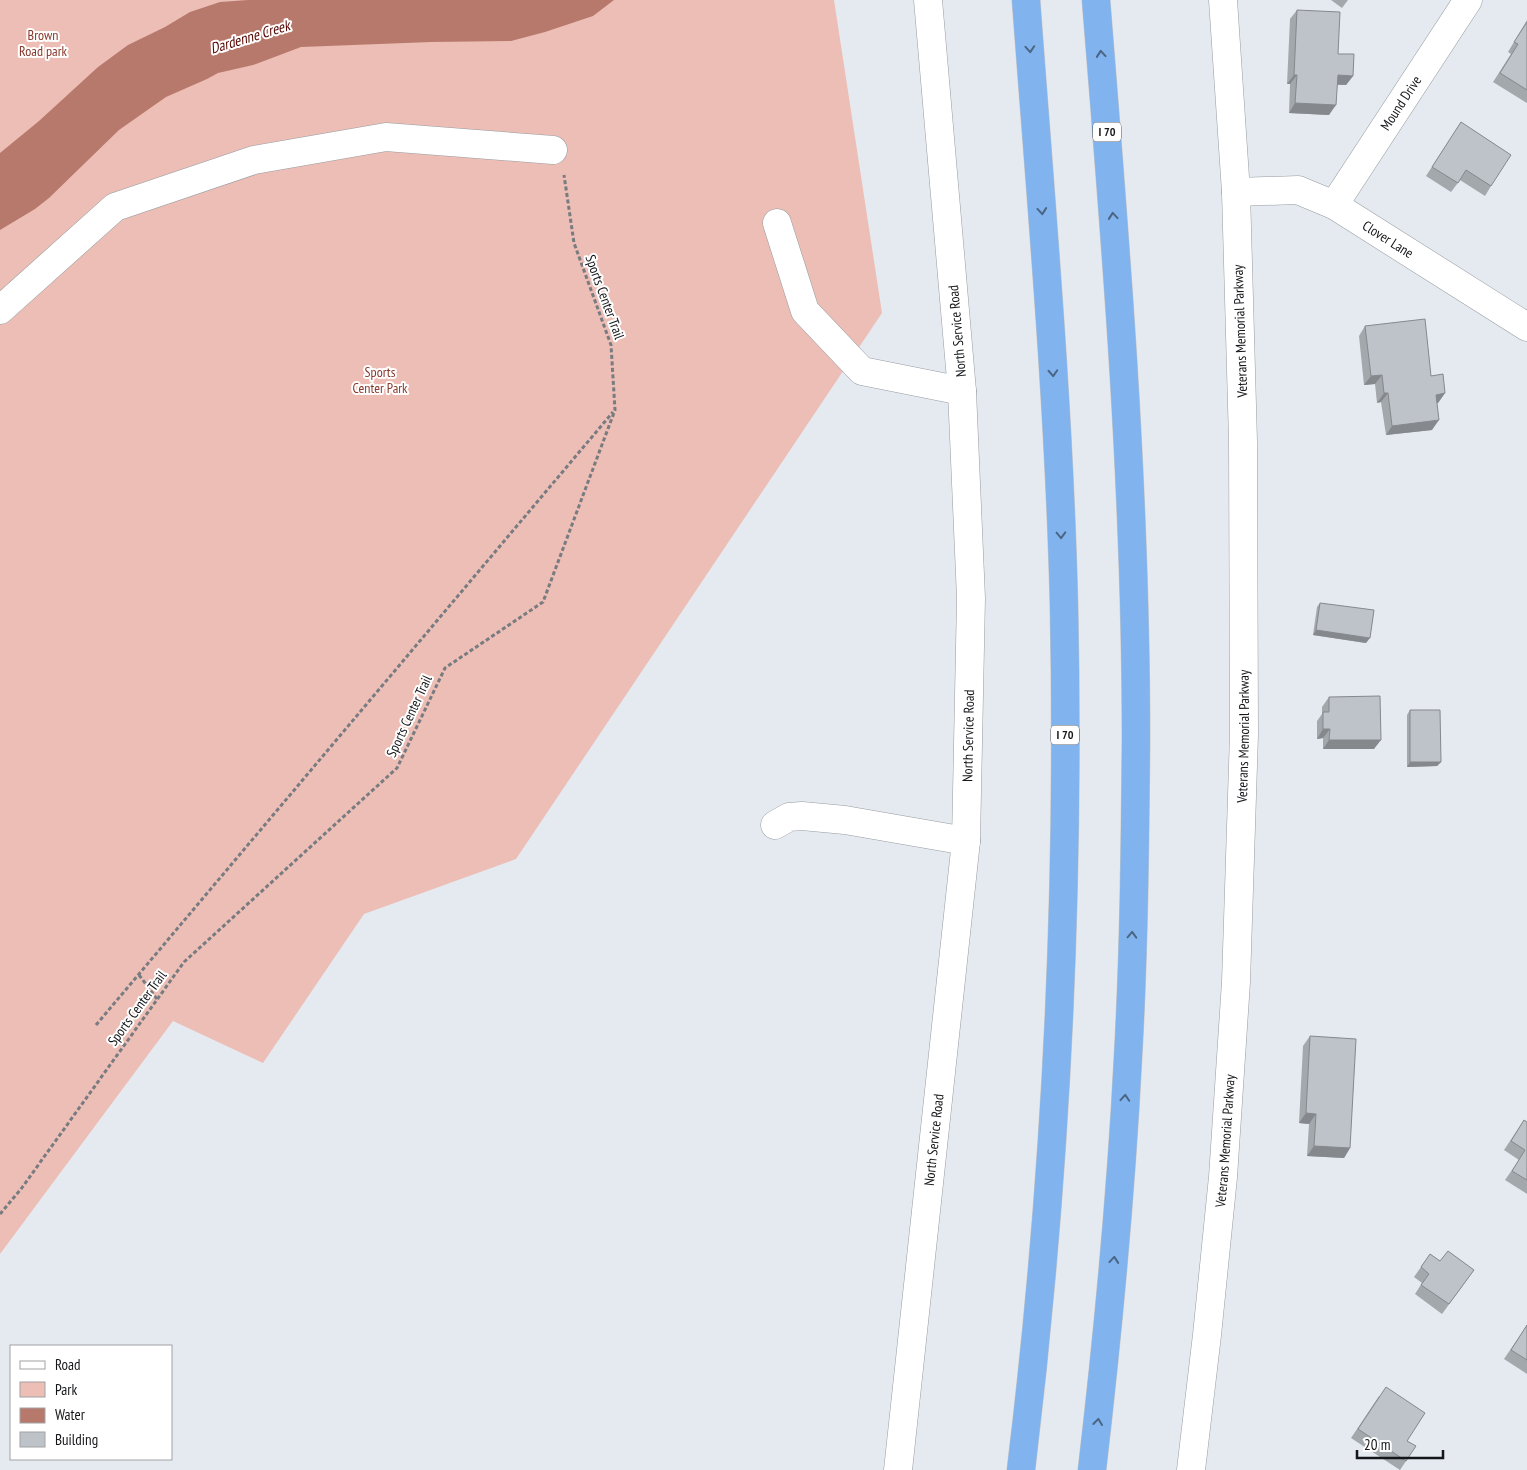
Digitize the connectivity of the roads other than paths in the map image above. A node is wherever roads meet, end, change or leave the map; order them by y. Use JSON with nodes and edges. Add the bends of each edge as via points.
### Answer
{"nodes":[{"id":1,"x":928,"y":0,"type":"edge"},
{"id":2,"x":1026,"y":0,"type":"edge"},
{"id":3,"x":1096,"y":0,"type":"edge"},
{"id":4,"x":1222,"y":0,"type":"edge"},
{"id":5,"x":1468,"y":0,"type":"edge"},
{"id":6,"x":553,"y":150,"type":"road end"},
{"id":7,"x":1236,"y":192,"type":"junction"},
{"id":8,"x":1334,"y":205,"type":"junction"},
{"id":9,"x":777,"y":223,"type":"dead end"},
{"id":10,"x":0,"y":310,"type":"edge"},
{"id":11,"x":1527,"y":327,"type":"edge"},
{"id":12,"x":962,"y":391,"type":"junction"},
{"id":13,"x":776,"y":825,"type":"dead end"},
{"id":14,"x":966,"y":841,"type":"junction"},
{"id":15,"x":898,"y":1470,"type":"edge"},
{"id":16,"x":1021,"y":1470,"type":"edge"},
{"id":17,"x":1092,"y":1470,"type":"edge"},
{"id":18,"x":1191,"y":1470,"type":"edge"}],
"edges":[{"from":1,"to":12,"type":"street","name":"North Service Road"},
{"from":2,"to":16,"type":"highway","number":"I 70","one_way":true,"via":[[1058,445],[1066,761],[1057,1077]]},
{"from":17,"to":3,"type":"highway","number":"I 70","one_way":true,"via":[[1105,1358],[1128,1056],[1136,737],[1127,422]]},
{"from":4,"to":7,"type":"street","name":"Veterans Memorial Parkway"},
{"from":5,"to":8,"type":"street","name":"Mound Drive"},
{"from":6,"to":10,"type":"street","via":[[386,137],[254,160],[115,207]]},
{"from":7,"to":8,"type":"street","name":"Clover Lane","via":[[1298,190]]},
{"from":7,"to":18,"type":"street","name":"Veterans Memorial Parkway","via":[[1243,441],[1244,734],[1236,982],[1222,1187]]},
{"from":8,"to":11,"type":"street","name":"Clover Lane"},
{"from":9,"to":12,"type":"street","via":[[805,311],[862,371]]},
{"from":12,"to":14,"type":"street","name":"North Service Road","via":[[971,598]]},
{"from":13,"to":14,"type":"street","via":[[789,816],[802,816],[845,820]]},
{"from":14,"to":15,"type":"street","name":"North Service Road"}]}
